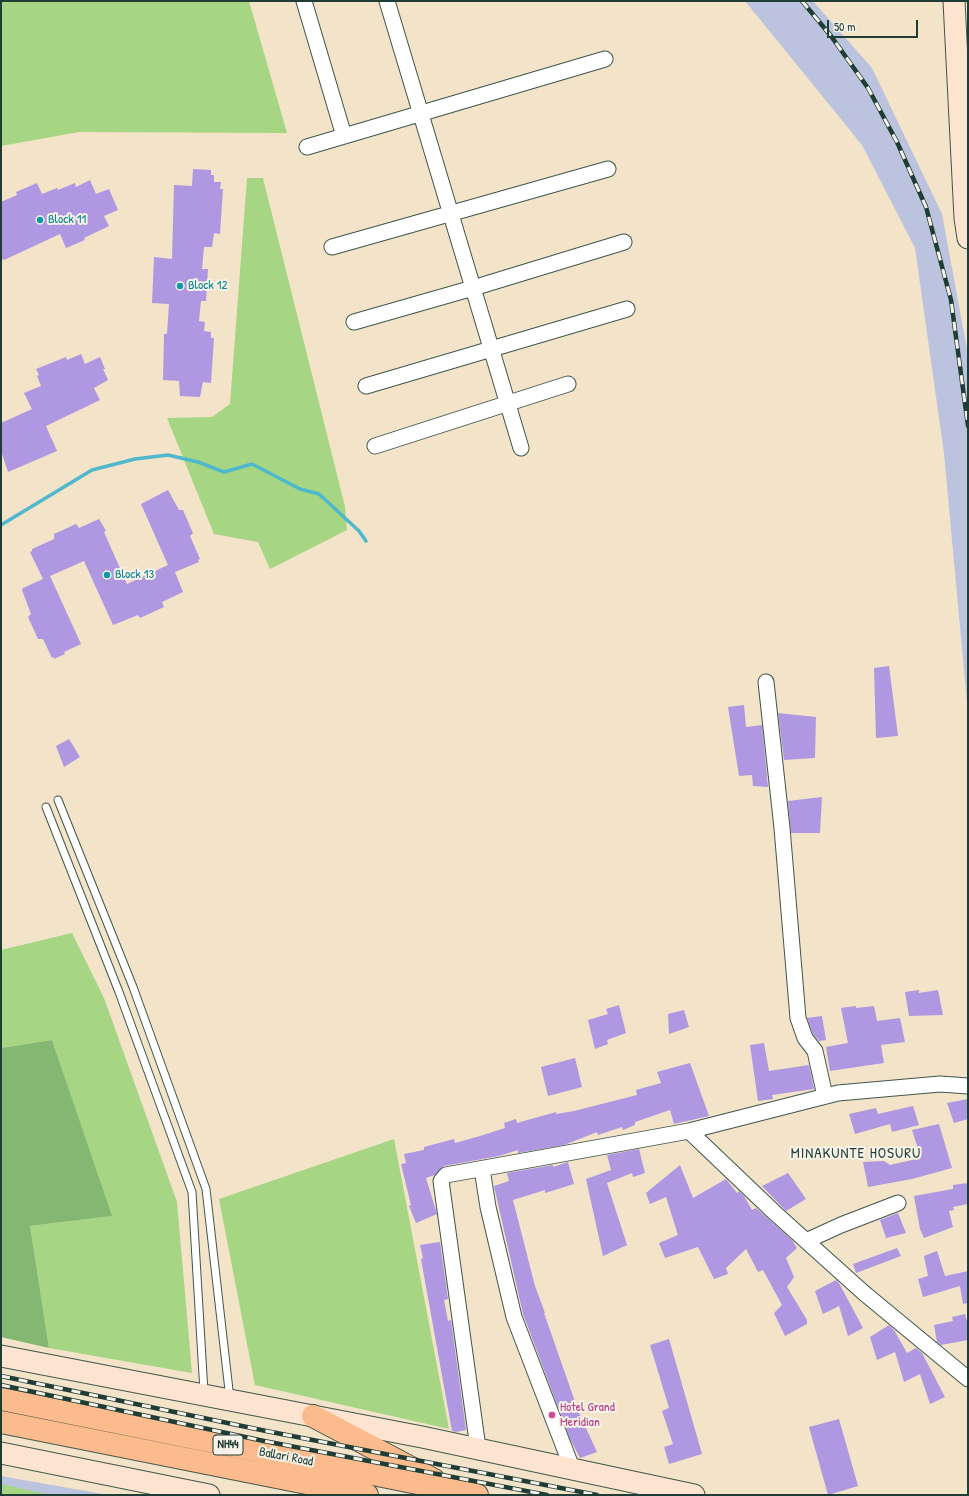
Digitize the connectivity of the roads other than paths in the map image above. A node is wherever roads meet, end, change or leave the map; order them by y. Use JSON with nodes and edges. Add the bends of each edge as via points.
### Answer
{"nodes":[{"id":1,"x":304,"y":1,"type":"edge"},
{"id":2,"x":954,"y":1,"type":"edge"},
{"id":3,"x":390,"y":2,"type":"edge"},
{"id":4,"x":605,"y":58,"type":"dead end"},
{"id":5,"x":421,"y":114,"type":"junction"},
{"id":6,"x":344,"y":136,"type":"junction"},
{"id":7,"x":307,"y":147,"type":"dead end"},
{"id":8,"x":608,"y":169,"type":"dead end"},
{"id":9,"x":450,"y":213,"type":"junction"},
{"id":10,"x":968,"y":238,"type":"edge"},
{"id":11,"x":624,"y":242,"type":"dead end"},
{"id":12,"x":332,"y":247,"type":"dead end"},
{"id":13,"x":473,"y":288,"type":"junction"},
{"id":14,"x":627,"y":309,"type":"dead end"},
{"id":15,"x":354,"y":322,"type":"dead end"},
{"id":16,"x":491,"y":348,"type":"junction"},
{"id":17,"x":568,"y":384,"type":"dead end"},
{"id":18,"x":366,"y":386,"type":"dead end"},
{"id":19,"x":508,"y":405,"type":"junction"},
{"id":20,"x":375,"y":446,"type":"dead end"},
{"id":21,"x":521,"y":448,"type":"dead end"},
{"id":22,"x":766,"y":682,"type":"dead end"},
{"id":23,"x":58,"y":800,"type":"dead end"},
{"id":24,"x":46,"y":807,"type":"dead end"},
{"id":25,"x":968,"y":1086,"type":"edge"},
{"id":26,"x":825,"y":1096,"type":"junction"},
{"id":27,"x":689,"y":1131,"type":"junction"},
{"id":28,"x":482,"y":1169,"type":"junction"},
{"id":29,"x":206,"y":1192,"type":"junction"},
{"id":30,"x":192,"y":1195,"type":"junction"},
{"id":31,"x":898,"y":1203,"type":"dead end"},
{"id":32,"x":806,"y":1241,"type":"junction"},
{"id":33,"x":1,"y":1356,"type":"edge"},
{"id":34,"x":968,"y":1379,"type":"edge"},
{"id":35,"x":204,"y":1395,"type":"junction"},
{"id":36,"x":1,"y":1399,"type":"edge"},
{"id":37,"x":231,"y":1400,"type":"junction"},
{"id":38,"x":313,"y":1416,"type":"junction"},
{"id":39,"x":1,"y":1422,"type":"edge"},
{"id":40,"x":478,"y":1448,"type":"junction"},
{"id":41,"x":1,"y":1453,"type":"edge"},
{"id":42,"x":572,"y":1468,"type":"junction"},
{"id":43,"x":454,"y":1491,"type":"junction"},
{"id":44,"x":209,"y":1495,"type":"edge"},
{"id":45,"x":367,"y":1495,"type":"edge"},
{"id":46,"x":477,"y":1495,"type":"edge"},
{"id":47,"x":694,"y":1495,"type":"edge"}],
"edges":[{"from":1,"to":6,"type":"street"},
{"from":2,"to":10,"type":"street"},
{"from":3,"to":5,"type":"street"},
{"from":4,"to":5,"type":"street"},
{"from":5,"to":6,"type":"street"},
{"from":5,"to":9,"type":"street"},
{"from":6,"to":7,"type":"street"},
{"from":8,"to":9,"type":"street"},
{"from":9,"to":12,"type":"street"},
{"from":9,"to":13,"type":"street"},
{"from":11,"to":13,"type":"street"},
{"from":13,"to":15,"type":"street"},
{"from":13,"to":16,"type":"street"},
{"from":14,"to":16,"type":"street"},
{"from":16,"to":18,"type":"street"},
{"from":16,"to":19,"type":"street"},
{"from":17,"to":19,"type":"street"},
{"from":19,"to":20,"type":"street"},
{"from":19,"to":21,"type":"street"},
{"from":22,"to":26,"type":"street","via":[[782,828],[798,1018],[805,1038],[815,1051]]},
{"from":23,"to":29,"type":"lane","via":[[133,987]]},
{"from":24,"to":30,"type":"lane","via":[[119,992]]},
{"from":25,"to":26,"type":"street","via":[[940,1084]]},
{"from":26,"to":27,"type":"street"},
{"from":27,"to":28,"type":"street"},
{"from":27,"to":32,"type":"street"},
{"from":28,"to":40,"type":"street","via":[[446,1175],[441,1181]]},
{"from":28,"to":42,"type":"street","via":[[488,1207],[514,1317]]},
{"from":29,"to":30,"type":"lane"},
{"from":29,"to":37,"type":"lane"},
{"from":30,"to":35,"type":"lane"},
{"from":31,"to":32,"type":"street"},
{"from":32,"to":34,"type":"street"},
{"from":33,"to":35,"type":"street"},
{"from":35,"to":37,"type":"street"},
{"from":36,"to":43,"type":"highway","name":"Ballari Road","number":"NH44"},
{"from":37,"to":38,"type":"street"},
{"from":38,"to":40,"type":"street"},
{"from":38,"to":43,"type":"highway"},
{"from":39,"to":45,"type":"highway","name":"Ballari Road","number":"NH44"},
{"from":40,"to":42,"type":"street"},
{"from":41,"to":44,"type":"street"},
{"from":42,"to":47,"type":"street"},
{"from":43,"to":46,"type":"highway","name":"Ballari Road","number":"NH44"}]}
